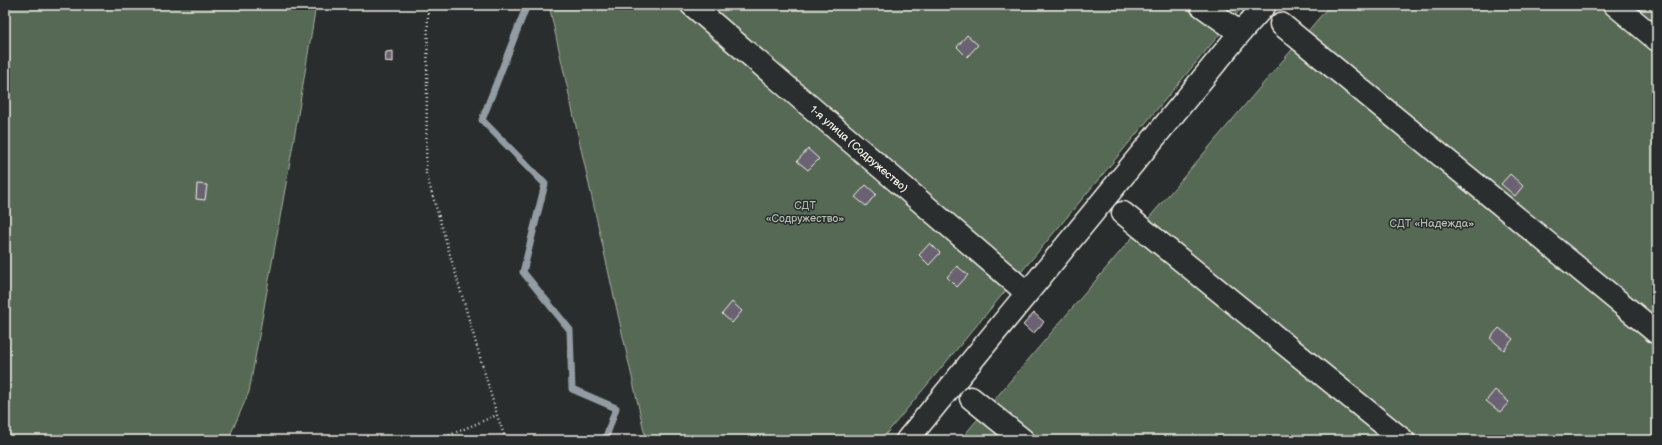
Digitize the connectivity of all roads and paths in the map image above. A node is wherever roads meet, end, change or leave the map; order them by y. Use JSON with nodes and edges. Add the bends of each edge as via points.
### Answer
{"nodes":[{"id":1,"x":428,"y":5,"type":"edge"},
{"id":2,"x":692,"y":5,"type":"edge"},
{"id":3,"x":1201,"y":5,"type":"edge"},
{"id":4,"x":1265,"y":5,"type":"edge"},
{"id":5,"x":1615,"y":5,"type":"edge"},
{"id":6,"x":1281,"y":24,"type":"dead end"},
{"id":7,"x":1240,"y":33,"type":"junction"},
{"id":8,"x":1657,"y":40,"type":"edge"},
{"id":9,"x":1124,"y":213,"type":"dead end"},
{"id":10,"x":1027,"y":294,"type":"junction"},
{"id":11,"x":1657,"y":334,"type":"edge"},
{"id":12,"x":971,"y":398,"type":"dead end"},
{"id":13,"x":497,"y":415,"type":"junction"},
{"id":14,"x":5,"y":437,"type":"edge"},
{"id":15,"x":36,"y":440,"type":"edge"},
{"id":16,"x":438,"y":440,"type":"edge"},
{"id":17,"x":506,"y":440,"type":"edge"},
{"id":18,"x":907,"y":440,"type":"edge"},
{"id":19,"x":1023,"y":440,"type":"edge"},
{"id":20,"x":1403,"y":440,"type":"edge"}],
"edges":[{"from":1,"to":13,"type":"path","via":[[426,173]]},
{"from":2,"to":10,"type":"street","name":"1-я улица (Содружество)"},
{"from":3,"to":7,"type":"street"},
{"from":4,"to":7,"type":"street"},
{"from":5,"to":8,"type":"street"},
{"from":6,"to":11,"type":"street"},
{"from":7,"to":10,"type":"street"},
{"from":9,"to":20,"type":"street"},
{"from":10,"to":18,"type":"street"},
{"from":12,"to":19,"type":"street"},
{"from":13,"to":16,"type":"path"},
{"from":13,"to":17,"type":"path"},
{"from":14,"to":15,"type":"path"}]}
